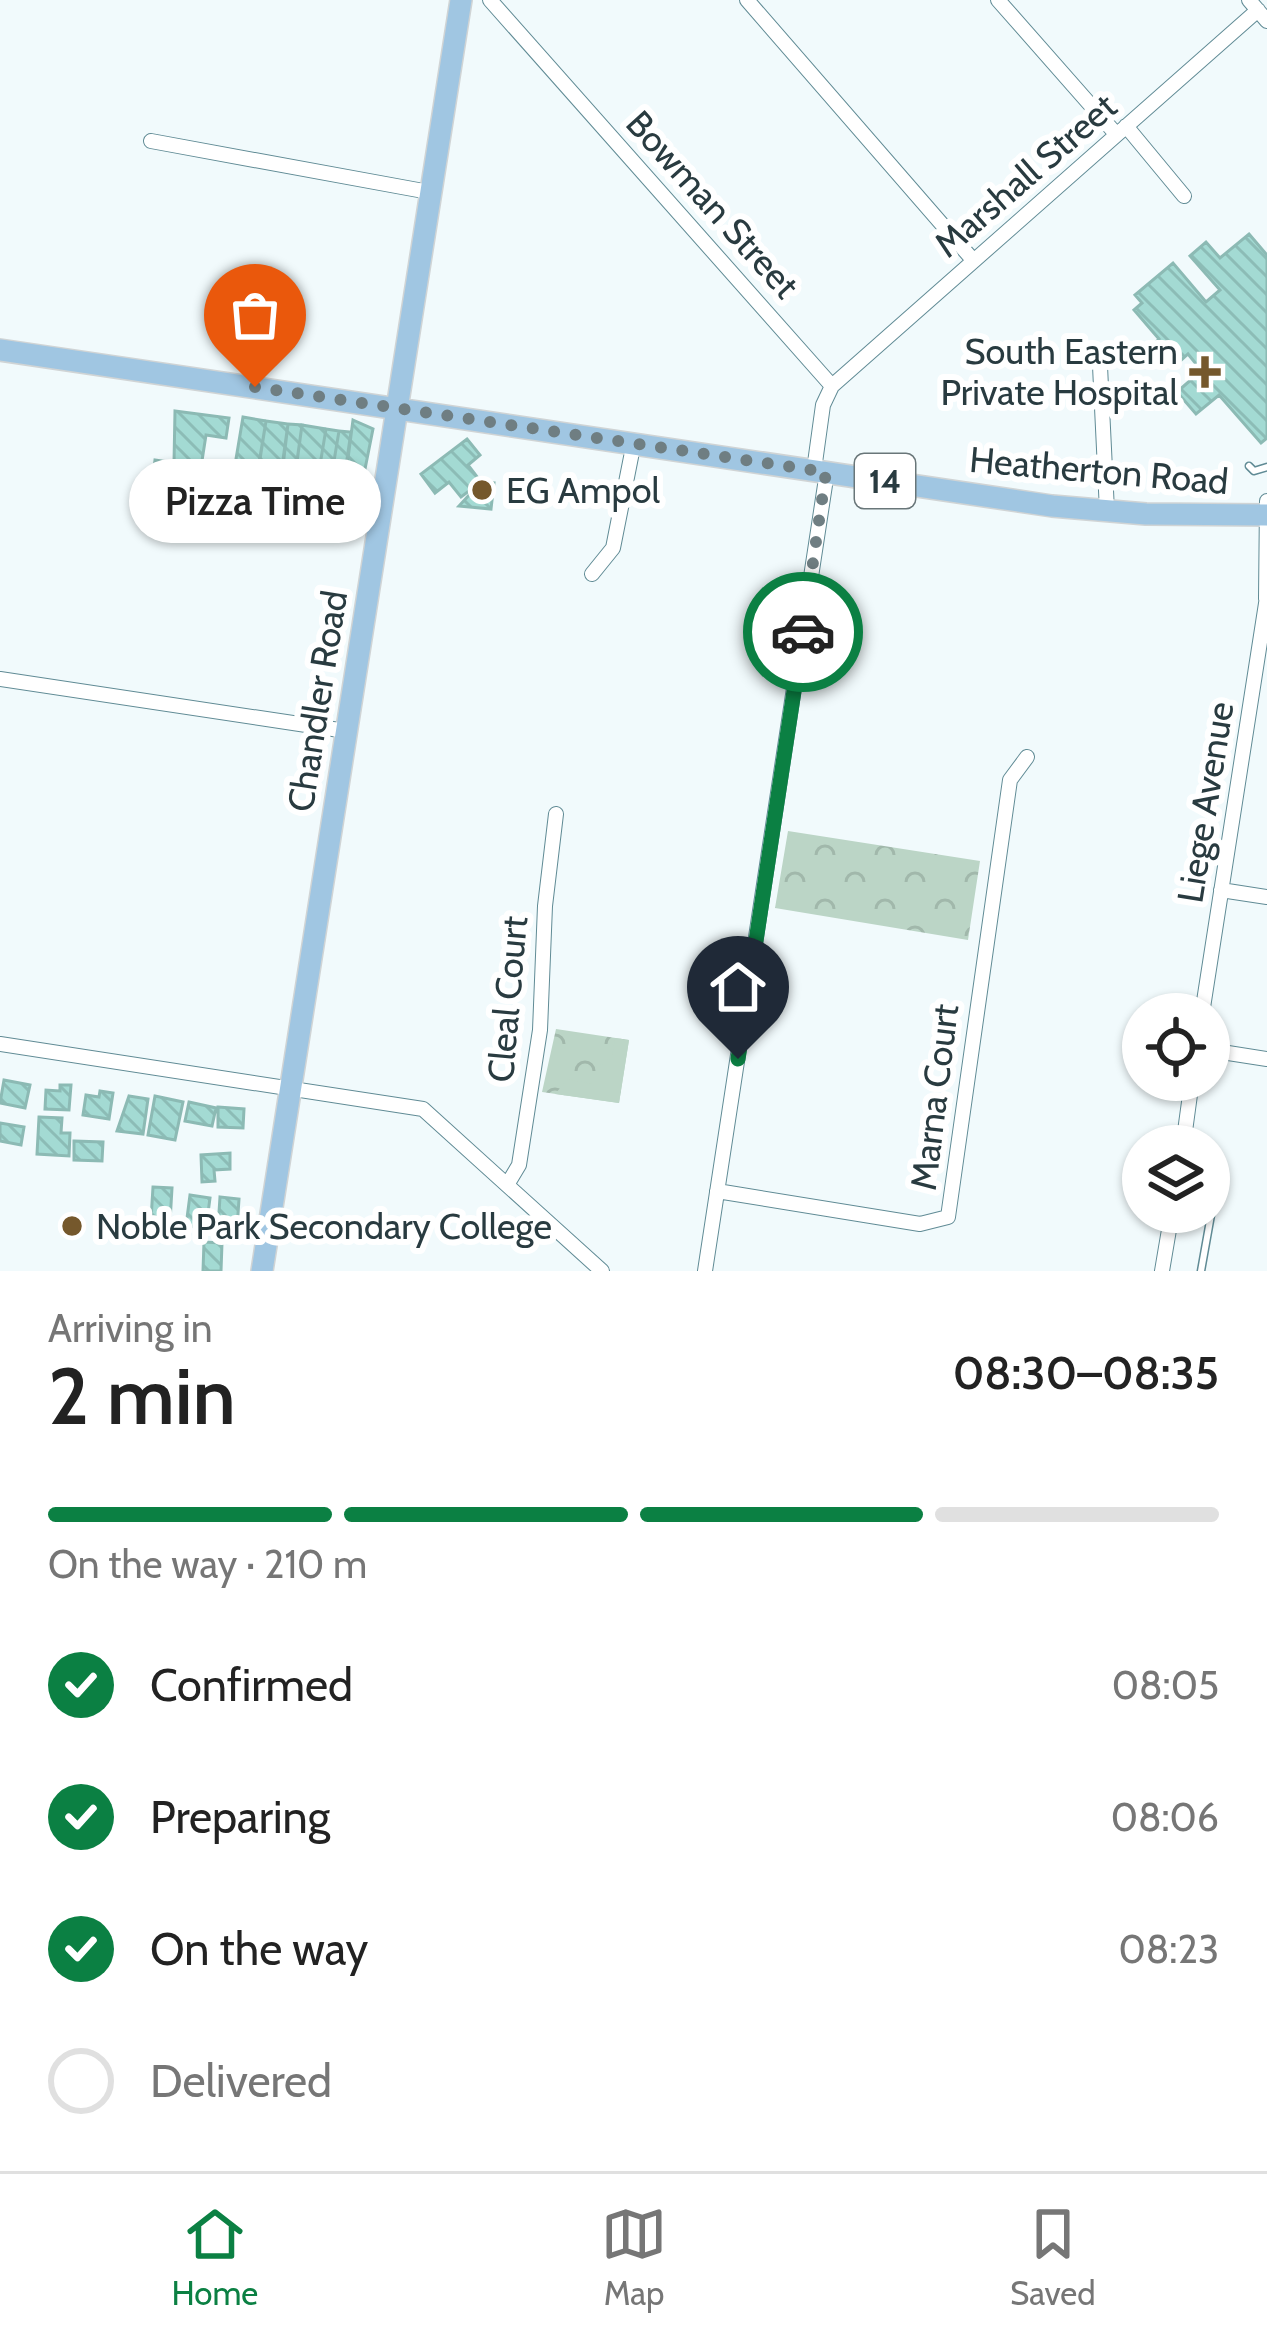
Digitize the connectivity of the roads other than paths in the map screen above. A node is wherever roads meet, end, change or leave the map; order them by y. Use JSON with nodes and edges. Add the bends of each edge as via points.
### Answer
{"nodes":[{"id":1,"x":461,"y":0,"type":"edge"},
{"id":2,"x":490,"y":0,"type":"edge"},
{"id":3,"x":747,"y":0,"type":"edge"},
{"id":4,"x":998,"y":0,"type":"edge"},
{"id":5,"x":1258,"y":10,"type":"edge"},
{"id":6,"x":1121,"y":130,"type":"junction"},
{"id":7,"x":151,"y":141,"type":"dead end"},
{"id":8,"x":430,"y":192,"type":"junction"},
{"id":9,"x":1184,"y":196,"type":"dead end"},
{"id":10,"x":973,"y":260,"type":"junction"},
{"id":11,"x":0,"y":350,"type":"edge"},
{"id":12,"x":1100,"y":366,"type":"dead end"},
{"id":13,"x":832,"y":386,"type":"junction"},
{"id":14,"x":396,"y":405,"type":"junction"},
{"id":15,"x":634,"y":442,"type":"junction"},
{"id":16,"x":1249,"y":466,"type":"dead end"},
{"id":17,"x":1267,"y":467,"type":"edge"},
{"id":18,"x":820,"y":471,"type":"junction"},
{"id":19,"x":1266,"y":510,"type":"edge"},
{"id":20,"x":1107,"y":512,"type":"junction"},
{"id":21,"x":592,"y":574,"type":"dead end"},
{"id":22,"x":1267,"y":598,"type":"edge"},
{"id":23,"x":0,"y":679,"type":"edge"},
{"id":24,"x":346,"y":730,"type":"junction"},
{"id":25,"x":1027,"y":757,"type":"dead end"},
{"id":26,"x":556,"y":814,"type":"dead end"},
{"id":27,"x":1221,"y":890,"type":"junction"},
{"id":28,"x":1267,"y":897,"type":"edge"},
{"id":29,"x":1205,"y":993,"type":"edge"},
{"id":30,"x":0,"y":1044,"type":"edge"},
{"id":31,"x":1230,"y":1053,"type":"edge"},
{"id":32,"x":1267,"y":1059,"type":"edge"},
{"id":33,"x":291,"y":1088,"type":"junction"},
{"id":34,"x":507,"y":1185,"type":"junction"},
{"id":35,"x":717,"y":1191,"type":"junction"},
{"id":36,"x":1168,"y":1233,"type":"edge"},
{"id":37,"x":1208,"y":1233,"type":"edge"},
{"id":38,"x":262,"y":1271,"type":"edge"},
{"id":39,"x":602,"y":1271,"type":"edge"},
{"id":40,"x":705,"y":1271,"type":"edge"},
{"id":41,"x":1162,"y":1271,"type":"edge"},
{"id":42,"x":1201,"y":1271,"type":"edge"}],
"edges":[{"from":1,"to":8,"type":"main road","name":"Chandler Road"},
{"from":2,"to":13,"type":"street","name":"Bowman Street"},
{"from":3,"to":10,"type":"street"},
{"from":4,"to":6,"type":"street"},
{"from":5,"to":6,"type":"street","name":"Marshall Street"},
{"from":6,"to":9,"type":"street"},
{"from":6,"to":10,"type":"street","name":"Marshall Street"},
{"from":7,"to":8,"type":"street"},
{"from":8,"to":14,"type":"main road","name":"Chandler Road"},
{"from":10,"to":13,"type":"street","name":"Marshall Street"},
{"from":11,"to":14,"type":"main road","name":"Heatherton Road","number":"14"},
{"from":12,"to":20,"type":"street"},
{"from":13,"to":18,"type":"street","via":[[823,405]]},
{"from":14,"to":15,"type":"main road","name":"Heatherton Road","number":"14"},
{"from":14,"to":24,"type":"main road","name":"Chandler Road"},
{"from":15,"to":18,"type":"main road","name":"Heatherton Road","number":"14"},
{"from":15,"to":21,"type":"street","via":[[614,548]]},
{"from":16,"to":17,"type":"lane"},
{"from":18,"to":20,"type":"main road","name":"Heatherton Road","number":"14"},
{"from":18,"to":35,"type":"street"},
{"from":19,"to":20,"type":"main road","name":"Heatherton Road","number":"14"},
{"from":19,"to":22,"type":"street","name":"Liege Avenue"},
{"from":22,"to":27,"type":"street","name":"Liege Avenue"},
{"from":23,"to":24,"type":"street"},
{"from":24,"to":33,"type":"main road","name":"Chandler Road"},
{"from":25,"to":35,"type":"street","name":"Marna Court","via":[[1010,779],[948,1217],[920,1224]]},
{"from":26,"to":34,"type":"street","name":"Cleal Court","via":[[540,1030],[519,1166]]},
{"from":27,"to":28,"type":"street"},
{"from":27,"to":29,"type":"street","name":"Liege Avenue"},
{"from":30,"to":33,"type":"street"},
{"from":31,"to":32,"type":"street"},
{"from":33,"to":34,"type":"street","via":[[423,1109]]},
{"from":33,"to":38,"type":"main road","name":"Chandler Road"},
{"from":34,"to":39,"type":"street"},
{"from":35,"to":40,"type":"street"},
{"from":36,"to":41,"type":"street"},
{"from":37,"to":42,"type":"lane"}]}
